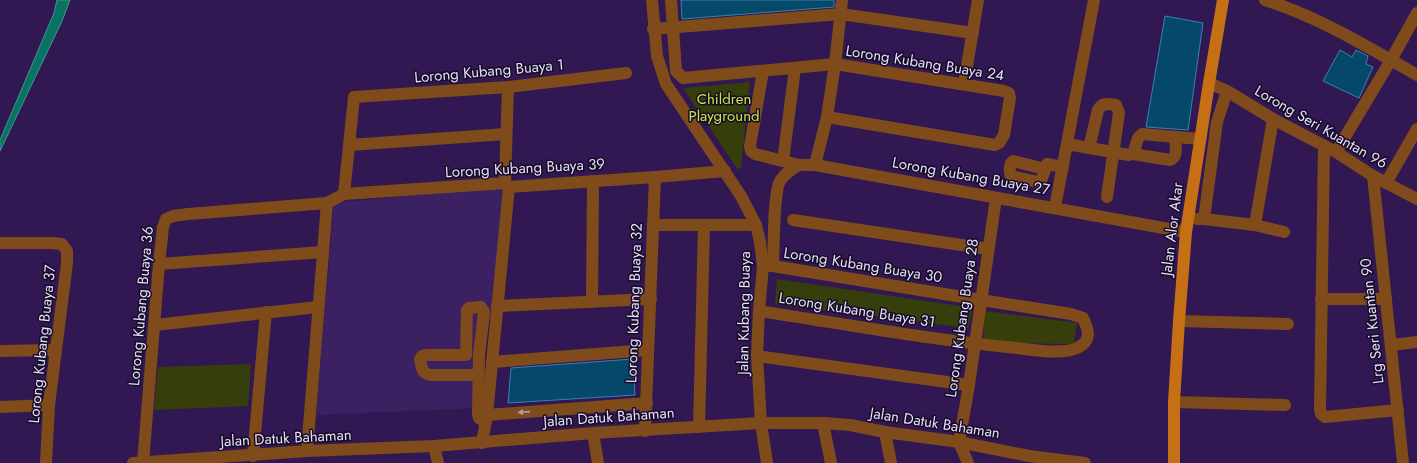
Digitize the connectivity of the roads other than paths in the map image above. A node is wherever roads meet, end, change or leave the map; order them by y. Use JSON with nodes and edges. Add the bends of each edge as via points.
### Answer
{"nodes":[{"id":1,"x":652,"y":0,"type":"edge"},
{"id":2,"x":671,"y":0,"type":"edge"},
{"id":3,"x":842,"y":0,"type":"edge"},
{"id":4,"x":978,"y":0,"type":"edge"},
{"id":5,"x":1094,"y":0,"type":"edge"},
{"id":6,"x":1223,"y":0,"type":"edge"},
{"id":7,"x":1265,"y":0,"type":"edge"},
{"id":8,"x":1417,"y":13,"type":"edge"},
{"id":9,"x":841,"y":14,"type":"junction"},
{"id":10,"x":673,"y":28,"type":"junction"},
{"id":11,"x":654,"y":29,"type":"junction"},
{"id":12,"x":973,"y":33,"type":"junction"},
{"id":13,"x":1391,"y":60,"type":"junction"},
{"id":14,"x":835,"y":64,"type":"junction"},
{"id":15,"x":795,"y":68,"type":"junction"},
{"id":16,"x":763,"y":71,"type":"junction"},
{"id":17,"x":626,"y":73,"type":"dead end"},
{"id":18,"x":1417,"y":74,"type":"edge"},
{"id":19,"x":1209,"y":82,"type":"junction"},
{"id":20,"x":964,"y":84,"type":"junction"},
{"id":21,"x":508,"y":87,"type":"junction"},
{"id":22,"x":1227,"y":91,"type":"junction"},
{"id":23,"x":1203,"y":117,"type":"junction"},
{"id":24,"x":827,"y":118,"type":"junction"},
{"id":25,"x":1273,"y":120,"type":"junction"},
{"id":26,"x":1217,"y":122,"type":"junction"},
{"id":27,"x":1417,"y":129,"type":"edge"},
{"id":28,"x":506,"y":134,"type":"junction"},
{"id":29,"x":1175,"y":137,"type":"junction"},
{"id":30,"x":1200,"y":140,"type":"junction"},
{"id":31,"x":1067,"y":144,"type":"junction"},
{"id":32,"x":349,"y":145,"type":"junction"},
{"id":33,"x":1324,"y":146,"type":"junction"},
{"id":34,"x":1089,"y":148,"type":"junction"},
{"id":35,"x":1114,"y":152,"type":"junction"},
{"id":36,"x":1336,"y":152,"type":"junction"},
{"id":37,"x":1133,"y":154,"type":"junction"},
{"id":38,"x":783,"y":161,"type":"junction"},
{"id":39,"x":799,"y":165,"type":"junction"},
{"id":40,"x":815,"y":165,"type":"junction"},
{"id":41,"x":1063,"y":168,"type":"junction"},
{"id":42,"x":1044,"y":169,"type":"dead end"},
{"id":43,"x":725,"y":171,"type":"junction"},
{"id":44,"x":1373,"y":176,"type":"junction"},
{"id":45,"x":655,"y":177,"type":"junction"},
{"id":46,"x":593,"y":181,"type":"junction"},
{"id":47,"x":1386,"y":183,"type":"junction"},
{"id":48,"x":507,"y":185,"type":"junction"},
{"id":49,"x":344,"y":194,"type":"junction"},
{"id":50,"x":1107,"y":196,"type":"dead end"},
{"id":51,"x":996,"y":198,"type":"junction"},
{"id":52,"x":1417,"y":199,"type":"edge"},
{"id":53,"x":328,"y":203,"type":"junction"},
{"id":54,"x":1055,"y":207,"type":"junction"},
{"id":55,"x":1204,"y":219,"type":"junction"},
{"id":56,"x":793,"y":220,"type":"dead end"},
{"id":57,"x":653,"y":225,"type":"junction"},
{"id":58,"x":756,"y":225,"type":"junction"},
{"id":59,"x":704,"y":226,"type":"junction"},
{"id":60,"x":1187,"y":226,"type":"junction"},
{"id":61,"x":1254,"y":226,"type":"junction"},
{"id":62,"x":1284,"y":232,"type":"dead end"},
{"id":63,"x":0,"y":243,"type":"edge"},
{"id":64,"x":988,"y":249,"type":"junction"},
{"id":65,"x":323,"y":252,"type":"junction"},
{"id":66,"x":159,"y":264,"type":"junction"},
{"id":67,"x":768,"y":266,"type":"junction"},
{"id":68,"x":650,"y":299,"type":"junction"},
{"id":69,"x":1321,"y":299,"type":"junction"},
{"id":70,"x":1386,"y":299,"type":"junction"},
{"id":71,"x":981,"y":300,"type":"junction"},
{"id":72,"x":592,"y":302,"type":"junction"},
{"id":73,"x":498,"y":306,"type":"junction"},
{"id":74,"x":318,"y":307,"type":"junction"},
{"id":75,"x":759,"y":311,"type":"junction"},
{"id":76,"x":266,"y":312,"type":"junction"},
{"id":77,"x":1179,"y":322,"type":"junction"},
{"id":78,"x":1288,"y":324,"type":"dead end"},
{"id":79,"x":155,"y":325,"type":"junction"},
{"id":80,"x":1417,"y":342,"type":"edge"},
{"id":81,"x":974,"y":344,"type":"junction"},
{"id":82,"x":1391,"y":345,"type":"junction"},
{"id":83,"x":55,"y":350,"type":"junction"},
{"id":84,"x":648,"y":350,"type":"junction"},
{"id":85,"x":0,"y":351,"type":"edge"},
{"id":86,"x":466,"y":355,"type":"junction"},
{"id":87,"x":479,"y":355,"type":"junction"},
{"id":88,"x":757,"y":356,"type":"junction"},
{"id":89,"x":492,"y":362,"type":"junction"},
{"id":90,"x":478,"y":375,"type":"junction"},
{"id":91,"x":969,"y":385,"type":"junction"},
{"id":92,"x":1174,"y":402,"type":"junction"},
{"id":93,"x":646,"y":403,"type":"junction"},
{"id":94,"x":49,"y":405,"type":"junction"},
{"id":95,"x":1286,"y":405,"type":"dead end"},
{"id":96,"x":0,"y":407,"type":"edge"},
{"id":97,"x":1398,"y":410,"type":"junction"},
{"id":98,"x":486,"y":418,"type":"junction"},
{"id":99,"x":761,"y":423,"type":"junction"},
{"id":100,"x":823,"y":423,"type":"junction"},
{"id":101,"x":699,"y":427,"type":"junction"},
{"id":102,"x":645,"y":430,"type":"junction"},
{"id":103,"x":885,"y":432,"type":"junction"},
{"id":104,"x":593,"y":433,"type":"junction"},
{"id":105,"x":960,"y":442,"type":"junction"},
{"id":106,"x":482,"y":443,"type":"junction"},
{"id":107,"x":434,"y":446,"type":"junction"},
{"id":108,"x":307,"y":452,"type":"junction"},
{"id":109,"x":253,"y":456,"type":"junction"},
{"id":110,"x":277,"y":458,"type":"edge"},
{"id":111,"x":1030,"y":459,"type":"edge"},
{"id":112,"x":46,"y":463,"type":"edge"},
{"id":113,"x":140,"y":463,"type":"edge"},
{"id":114,"x":438,"y":463,"type":"edge"},
{"id":115,"x":598,"y":463,"type":"edge"},
{"id":116,"x":767,"y":463,"type":"edge"},
{"id":117,"x":831,"y":463,"type":"edge"},
{"id":118,"x":891,"y":463,"type":"edge"},
{"id":119,"x":968,"y":463,"type":"edge"},
{"id":120,"x":1085,"y":463,"type":"edge"},
{"id":121,"x":1174,"y":463,"type":"edge"},
{"id":122,"x":1403,"y":463,"type":"edge"}],
"edges":[{"from":1,"to":11,"type":"street","name":"Jalan Kubang Buaya"},
{"from":2,"to":10,"type":"street"},
{"from":3,"to":9,"type":"street"},
{"from":4,"to":12,"type":"street"},
{"from":5,"to":31,"type":"street"},
{"from":6,"to":19,"type":"main road","name":"Jalan Alor Akar"},
{"from":7,"to":13,"type":"street","via":[[1333,28]]},
{"from":8,"to":13,"type":"street"},
{"from":9,"to":10,"type":"street"},
{"from":9,"to":12,"type":"street"},
{"from":9,"to":14,"type":"street"},
{"from":10,"to":11,"type":"street"},
{"from":10,"to":16,"type":"street","name":"Lorong Kubang Buaya 24","via":[[676,71],[683,78]]},
{"from":11,"to":43,"type":"street","name":"Jalan Kubang Buaya","via":[[656,56],[666,84]]},
{"from":12,"to":20,"type":"street"},
{"from":13,"to":18,"type":"street"},
{"from":13,"to":36,"type":"street"},
{"from":14,"to":15,"type":"street","name":"Lorong Kubang Buaya 24"},
{"from":14,"to":20,"type":"street","name":"Lorong Kubang Buaya 24"},
{"from":14,"to":24,"type":"street"},
{"from":15,"to":16,"type":"street","name":"Lorong Kubang Buaya 24"},
{"from":15,"to":38,"type":"street"},
{"from":16,"to":38,"type":"street","name":"Lorong Kubang Buaya 27","via":[[751,151]]},
{"from":17,"to":21,"type":"street","name":"Lorong Kubang Buaya 1"},
{"from":19,"to":22,"type":"street","name":"Lorong Seri Kuantan 96"},
{"from":19,"to":23,"type":"main road","name":"Jalan Alor Akar"},
{"from":20,"to":24,"type":"street","name":"Lorong Kubang Buaya 24","via":[[1009,93],[1004,135],[999,143],[994,145]]},
{"from":21,"to":28,"type":"street"},
{"from":21,"to":32,"type":"street","name":"Lorong Kubang Buaya 1","via":[[354,97]]},
{"from":22,"to":25,"type":"street","name":"Lorong Seri Kuantan 96"},
{"from":22,"to":26,"type":"street"},
{"from":23,"to":26,"type":"street"},
{"from":23,"to":30,"type":"main road","name":"Jalan Alor Akar"},
{"from":24,"to":40,"type":"street"},
{"from":25,"to":33,"type":"street","name":"Lorong Seri Kuantan 96"},
{"from":25,"to":61,"type":"street"},
{"from":26,"to":55,"type":"street"},
{"from":27,"to":47,"type":"street"},
{"from":28,"to":32,"type":"street"},
{"from":28,"to":48,"type":"street"},
{"from":29,"to":30,"type":"street"},
{"from":29,"to":37,"type":"street","via":[[1142,134],[1138,138]]},
{"from":29,"to":37,"type":"street","via":[[1176,155],[1170,160]]},
{"from":30,"to":60,"type":"main road","name":"Jalan Alor Akar"},
{"from":31,"to":34,"type":"street"},
{"from":31,"to":41,"type":"street"},
{"from":32,"to":49,"type":"street"},
{"from":33,"to":36,"type":"street","name":"Lorong Seri Kuantan 96"},
{"from":33,"to":69,"type":"street"},
{"from":34,"to":35,"type":"street"},
{"from":34,"to":35,"type":"street","via":[[1101,105],[1116,105],[1119,113]]},
{"from":35,"to":37,"type":"street"},
{"from":35,"to":50,"type":"street"},
{"from":36,"to":44,"type":"street","name":"Lorong Seri Kuantan 96"},
{"from":38,"to":39,"type":"street","name":"Lorong Kubang Buaya 27"},
{"from":39,"to":40,"type":"street","name":"Lorong Kubang Buaya 27"},
{"from":39,"to":67,"type":"street","via":[[787,172],[779,183]]},
{"from":40,"to":51,"type":"street","name":"Lorong Kubang Buaya 27"},
{"from":41,"to":42,"type":"street","via":[[1049,164]]},
{"from":41,"to":54,"type":"street"},
{"from":43,"to":45,"type":"street","name":"Lorong Kubang Buaya 39"},
{"from":43,"to":58,"type":"street","name":"Jalan Kubang Buaya"},
{"from":44,"to":47,"type":"street","name":"Lorong Seri Kuantan 96"},
{"from":44,"to":70,"type":"street","name":"Lrg Seri Kuantan 90"},
{"from":45,"to":46,"type":"street","name":"Lorong Kubang Buaya 39"},
{"from":45,"to":57,"type":"street","name":"Lorong Kubang Buaya 32"},
{"from":46,"to":48,"type":"street","name":"Lorong Kubang Buaya 39"},
{"from":46,"to":72,"type":"street"},
{"from":47,"to":52,"type":"street","name":"Lorong Seri Kuantan 96"},
{"from":48,"to":49,"type":"street","name":"Lorong Kubang Buaya 39"},
{"from":48,"to":73,"type":"street"},
{"from":49,"to":53,"type":"street","name":"Lorong Kubang Buaya 39"},
{"from":51,"to":54,"type":"street","name":"Lorong Kubang Buaya 27"},
{"from":51,"to":64,"type":"street","name":"Lorong Kubang Buaya 28"},
{"from":53,"to":65,"type":"street"},
{"from":53,"to":66,"type":"street","name":"Lorong Kubang Buaya 36","via":[[173,216],[166,219]]},
{"from":54,"to":60,"type":"street","name":"Lorong Kubang Buaya 27"},
{"from":55,"to":60,"type":"street","name":"Lorong Kubang Buaya 27"},
{"from":55,"to":61,"type":"street","name":"Lorong Kubang Buaya 27"},
{"from":56,"to":64,"type":"street"},
{"from":57,"to":59,"type":"street"},
{"from":57,"to":68,"type":"street","name":"Lorong Kubang Buaya 32"},
{"from":58,"to":59,"type":"street"},
{"from":58,"to":67,"type":"street","name":"Jalan Kubang Buaya"},
{"from":59,"to":101,"type":"street"},
{"from":60,"to":77,"type":"main road","name":"Jalan Alor Akar"},
{"from":61,"to":62,"type":"street","name":"Lorong Kubang Buaya 27"},
{"from":63,"to":83,"type":"street","name":"Lorong Kubang Buaya 37","via":[[52,242],[62,244],[67,251]]},
{"from":64,"to":71,"type":"street","name":"Lorong Kubang Buaya 28"},
{"from":65,"to":66,"type":"street"},
{"from":65,"to":74,"type":"street"},
{"from":66,"to":79,"type":"street","name":"Lorong Kubang Buaya 36"},
{"from":67,"to":71,"type":"street","name":"Lorong Kubang Buaya 30"},
{"from":67,"to":75,"type":"street","name":"Jalan Kubang Buaya"},
{"from":68,"to":72,"type":"street"},
{"from":68,"to":84,"type":"street","name":"Lorong Kubang Buaya 32"},
{"from":69,"to":70,"type":"street"},
{"from":69,"to":97,"type":"street","via":[[1321,414],[1325,417]]},
{"from":70,"to":82,"type":"street","name":"Lrg Seri Kuantan 90"},
{"from":71,"to":81,"type":"street","name":"Lorong Kubang Buaya 28"},
{"from":71,"to":81,"type":"street","name":"Lorong Kubang Buaya 30","via":[[1083,318],[1089,330],[1088,338],[1076,349],[1067,351]]},
{"from":72,"to":73,"type":"street"},
{"from":73,"to":89,"type":"street"},
{"from":74,"to":76,"type":"street"},
{"from":74,"to":108,"type":"street"},
{"from":75,"to":81,"type":"street","name":"Lorong Kubang Buaya 31"},
{"from":75,"to":88,"type":"street","name":"Jalan Kubang Buaya"},
{"from":76,"to":79,"type":"street"},
{"from":76,"to":109,"type":"street"},
{"from":77,"to":78,"type":"street"},
{"from":77,"to":92,"type":"main road","name":"Jalan Alor Akar"},
{"from":79,"to":113,"type":"street","name":"Lorong Kubang Buaya 36"},
{"from":80,"to":82,"type":"street"},
{"from":81,"to":91,"type":"street","name":"Lorong Kubang Buaya 28"},
{"from":82,"to":97,"type":"street","name":"Lrg Seri Kuantan 90"},
{"from":83,"to":85,"type":"street"},
{"from":83,"to":94,"type":"street","name":"Lorong Kubang Buaya 37"},
{"from":84,"to":89,"type":"street"},
{"from":84,"to":93,"type":"street","name":"Lorong Kubang Buaya 32"},
{"from":86,"to":87,"type":"street"},
{"from":86,"to":87,"type":"street","via":[[467,310],[481,307],[484,312]]},
{"from":86,"to":90,"type":"street","via":[[422,356],[422,370],[430,375]]},
{"from":87,"to":90,"type":"street"},
{"from":88,"to":91,"type":"street"},
{"from":88,"to":99,"type":"street","name":"Jalan Kubang Buaya"},
{"from":89,"to":98,"type":"street"},
{"from":90,"to":98,"type":"street","via":[[478,414],[479,418]]},
{"from":91,"to":105,"type":"street","name":"Lorong Kubang Buaya 28"},
{"from":92,"to":95,"type":"street"},
{"from":92,"to":121,"type":"main road","name":"Jalan Alor Akar"},
{"from":93,"to":98,"type":"street","one_way":true},
{"from":93,"to":102,"type":"street","name":"Lorong Kubang Buaya 32"},
{"from":94,"to":96,"type":"street"},
{"from":94,"to":112,"type":"street","name":"Lorong Kubang Buaya 37"},
{"from":97,"to":122,"type":"street","name":"Lrg Seri Kuantan 90"},
{"from":98,"to":106,"type":"street"},
{"from":99,"to":100,"type":"street","name":"Jalan Datuk Bahaman"},
{"from":99,"to":101,"type":"street","name":"Jalan Datuk Bahaman"},
{"from":99,"to":116,"type":"street","name":"Jalan Kubang Buaya"},
{"from":100,"to":103,"type":"street","name":"Jalan Datuk Bahaman"},
{"from":100,"to":117,"type":"street"},
{"from":101,"to":102,"type":"street","name":"Jalan Datuk Bahaman"},
{"from":102,"to":104,"type":"street","name":"Jalan Datuk Bahaman"},
{"from":103,"to":105,"type":"street","name":"Jalan Datuk Bahaman"},
{"from":103,"to":118,"type":"street"},
{"from":104,"to":106,"type":"street","name":"Jalan Datuk Bahaman"},
{"from":104,"to":115,"type":"street"},
{"from":105,"to":111,"type":"street","name":"Jalan Datuk Bahaman"},
{"from":105,"to":119,"type":"street"},
{"from":106,"to":107,"type":"street","name":"Jalan Datuk Bahaman"},
{"from":107,"to":108,"type":"street","name":"Jalan Datuk Bahaman"},
{"from":107,"to":114,"type":"street"},
{"from":108,"to":110,"type":"street","name":"Jalan Datuk Bahaman"},
{"from":109,"to":110,"type":"street","name":"Jalan Datuk Bahaman"},
{"from":109,"to":113,"type":"street","name":"Jalan Datuk Bahaman"},
{"from":111,"to":120,"type":"street","name":"Jalan Datuk Bahaman"}]}
